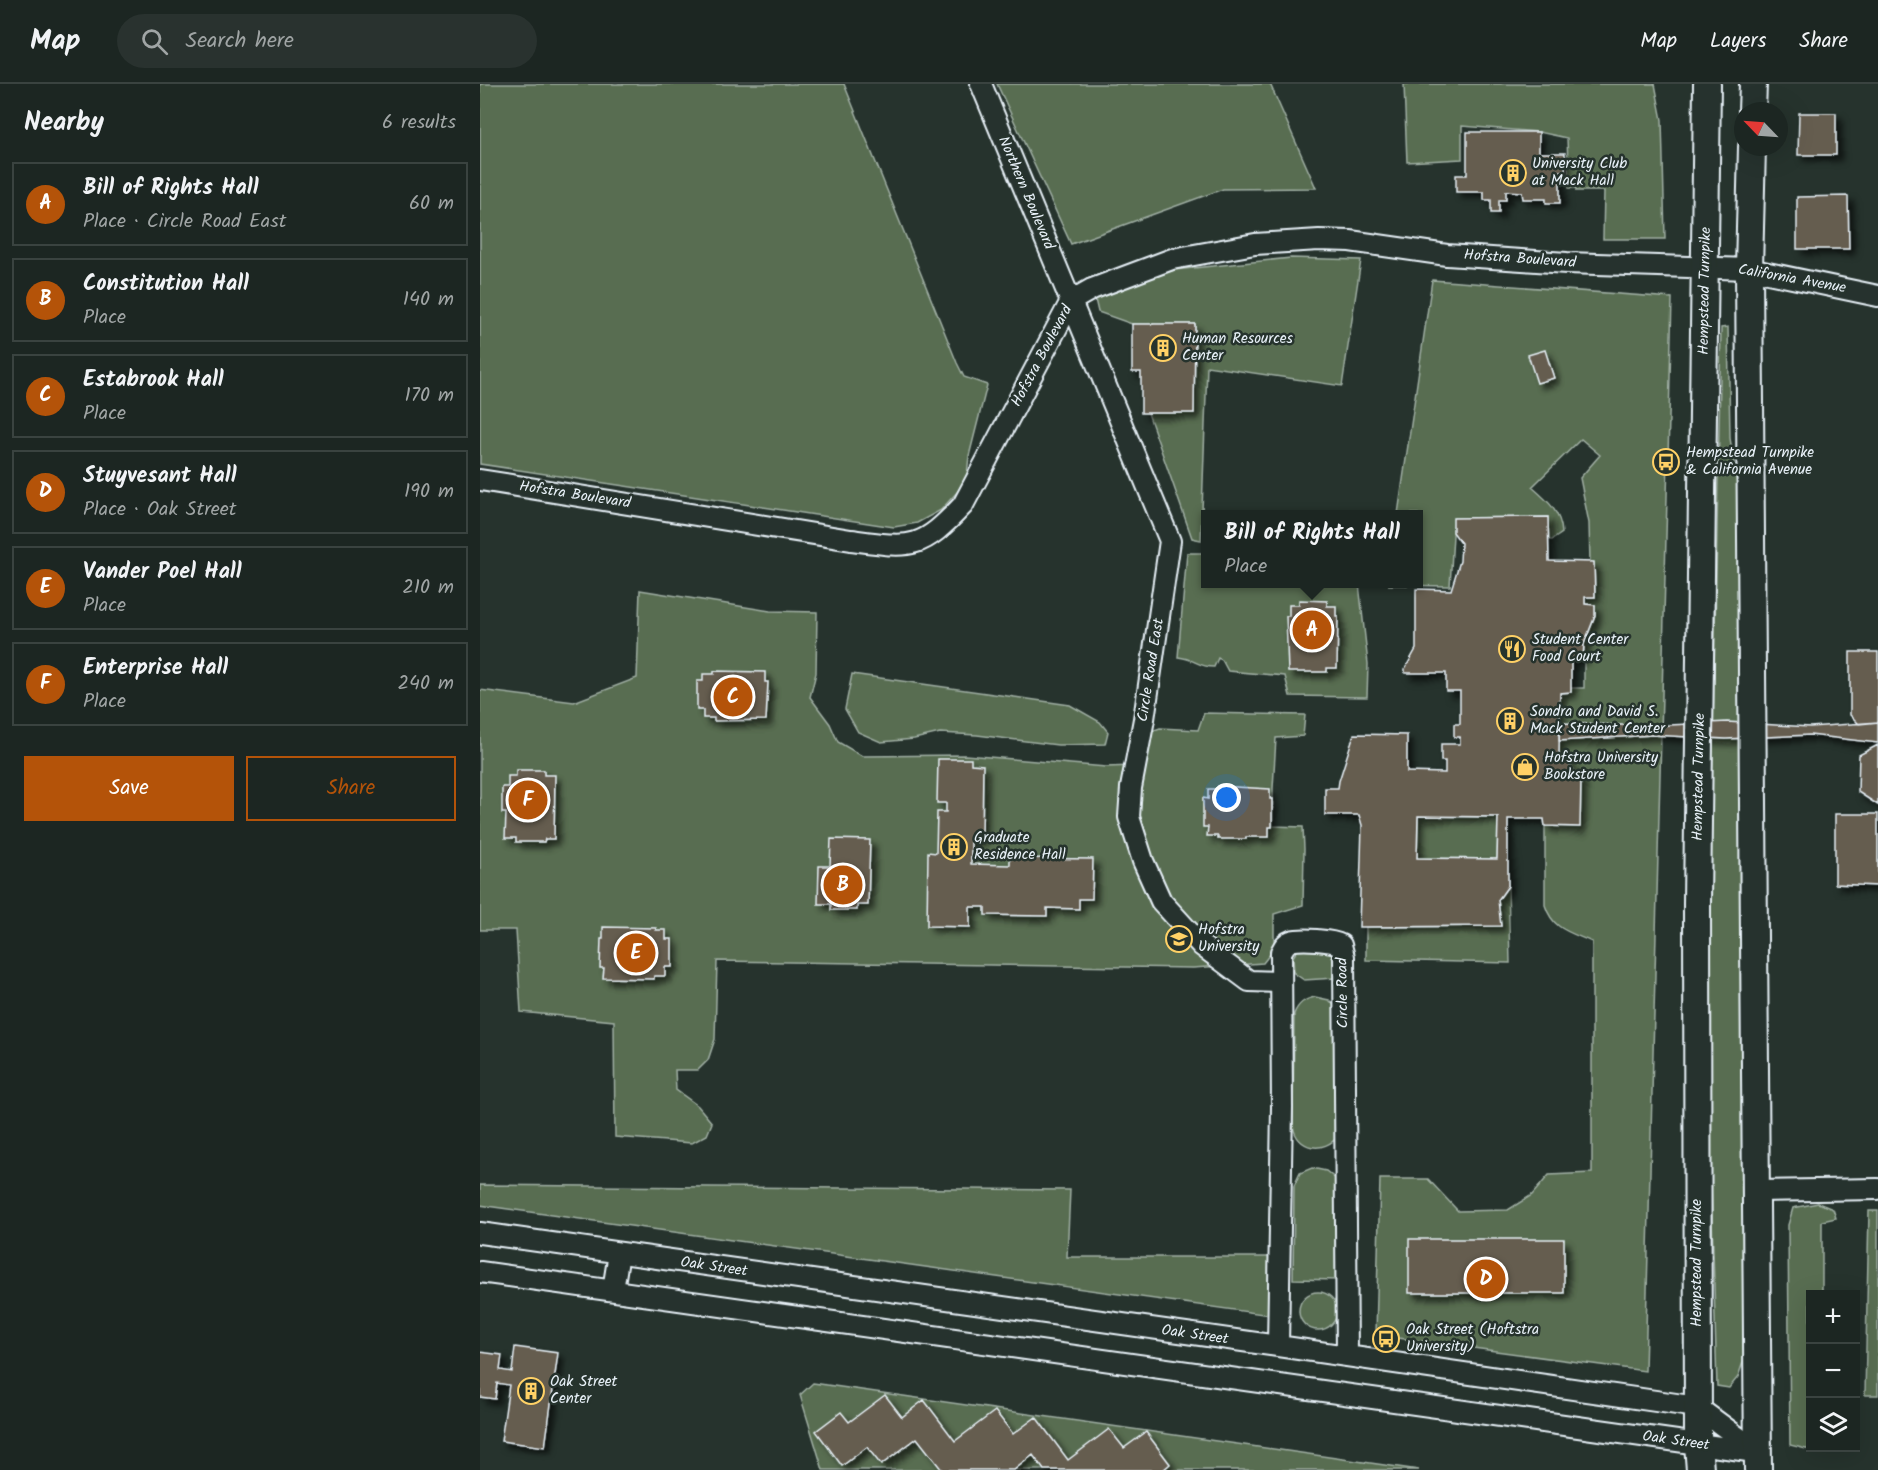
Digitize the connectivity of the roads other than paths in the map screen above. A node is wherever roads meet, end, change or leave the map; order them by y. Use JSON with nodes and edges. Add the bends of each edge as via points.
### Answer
{"nodes":[{"id":1,"x":981,"y":84,"type":"edge"},
{"id":2,"x":1707,"y":84,"type":"edge"},
{"id":3,"x":1753,"y":84,"type":"edge"},
{"id":4,"x":1752,"y":102,"type":"edge"},
{"id":5,"x":1752,"y":156,"type":"edge"},
{"id":6,"x":1706,"y":267,"type":"junction"},
{"id":7,"x":1749,"y":269,"type":"junction"},
{"id":8,"x":1878,"y":296,"type":"edge"},
{"id":9,"x":1071,"y":301,"type":"junction"},
{"id":10,"x":480,"y":480,"type":"edge"},
{"id":11,"x":1280,"y":982,"type":"junction"},
{"id":12,"x":1878,"y":1189,"type":"edge"},
{"id":13,"x":1757,"y":1191,"type":"junction"},
{"id":14,"x":480,"y":1233,"type":"edge"},
{"id":15,"x":619,"y":1253,"type":"junction"},
{"id":16,"x":480,"y":1272,"type":"edge"},
{"id":17,"x":613,"y":1290,"type":"junction"},
{"id":18,"x":1278,"y":1346,"type":"junction"},
{"id":19,"x":1347,"y":1356,"type":"junction"},
{"id":20,"x":1698,"y":1407,"type":"junction"},
{"id":21,"x":1698,"y":1444,"type":"junction"},
{"id":22,"x":1758,"y":1461,"type":"edge"},
{"id":23,"x":1700,"y":1470,"type":"edge"}],
"edges":[{"from":1,"to":9,"type":"street","name":"Northern Boulevard"},
{"from":2,"to":6,"type":"main road","name":"Hempstead Turnpike"},
{"from":3,"to":4,"type":"main road"},
{"from":5,"to":7,"type":"main road"},
{"from":6,"to":7,"type":"street","name":"California Avenue"},
{"from":6,"to":9,"type":"street","name":"Hofstra Boulevard","via":[[1543,262],[1319,240],[1255,244],[1172,260],[1092,289]]},
{"from":6,"to":20,"type":"main road","name":"Hempstead Turnpike","via":[[1697,903]]},
{"from":7,"to":8,"type":"street","name":"California Avenue"},
{"from":7,"to":13,"type":"main road"},
{"from":9,"to":10,"type":"street","name":"Hofstra Boulevard","via":[[963,505],[944,526],[910,545],[851,540]]},
{"from":9,"to":11,"type":"street","name":"Circle Road East","via":[[1170,541],[1129,817],[1161,901],[1202,946],[1249,981]]},
{"from":11,"to":18,"type":"street","name":"Circle Road"},
{"from":11,"to":19,"type":"street","name":"Circle Road","via":[[1281,952],[1292,940],[1334,941],[1341,945]]},
{"from":12,"to":13,"type":"street"},
{"from":13,"to":22,"type":"main road"},
{"from":14,"to":15,"type":"street","name":"Oak Street"},
{"from":15,"to":17,"type":"street"},
{"from":15,"to":18,"type":"street","name":"Oak Street"},
{"from":16,"to":17,"type":"street","name":"Oak Street"},
{"from":17,"to":21,"type":"street","name":"Oak Street"},
{"from":18,"to":19,"type":"street","name":"Oak Street"},
{"from":19,"to":20,"type":"street","name":"Oak Street"},
{"from":20,"to":21,"type":"main road","name":"Hempstead Turnpike"},
{"from":20,"to":22,"type":"street","name":"Oak Street"},
{"from":21,"to":22,"type":"street","name":"Oak Street"},
{"from":21,"to":23,"type":"main road","name":"Hempstead Turnpike"}]}
